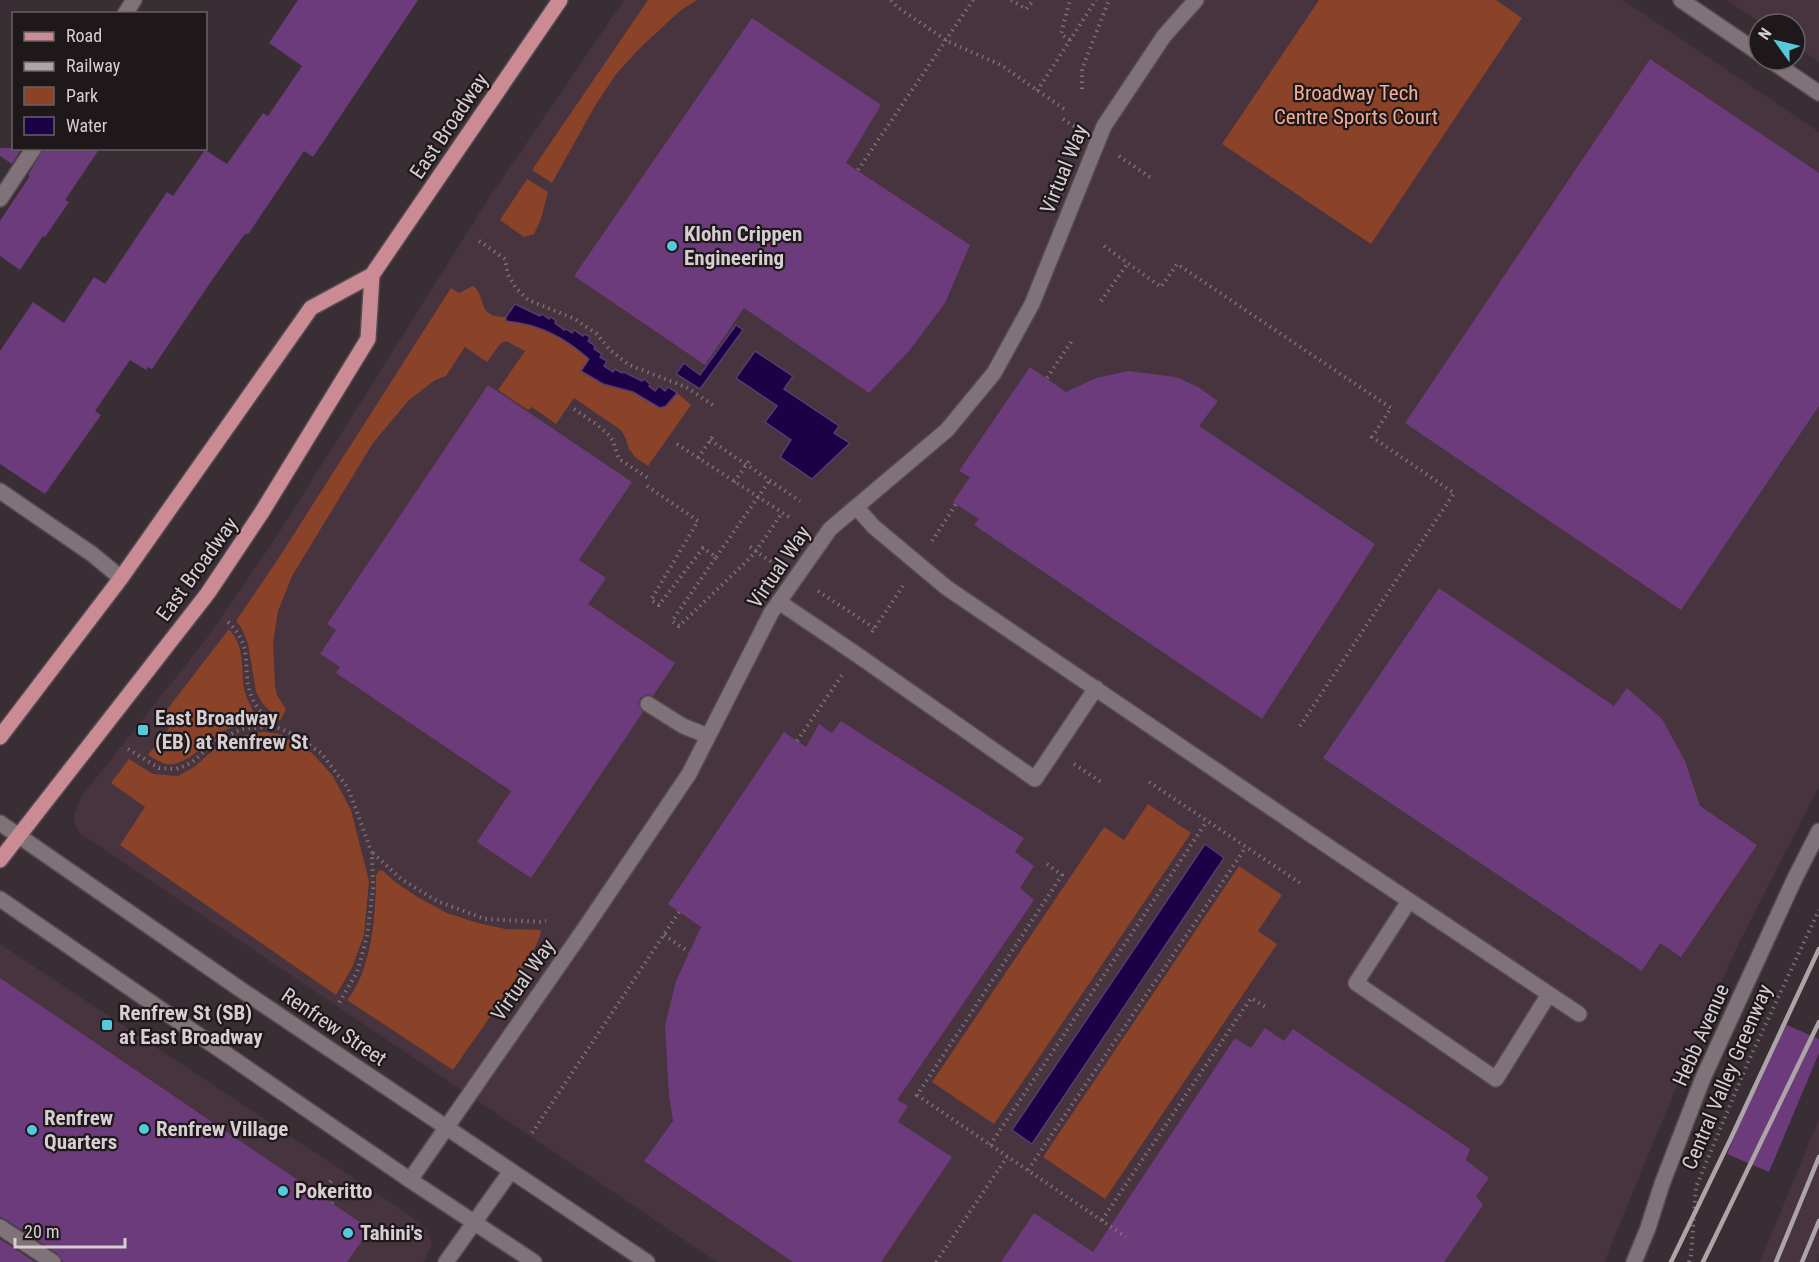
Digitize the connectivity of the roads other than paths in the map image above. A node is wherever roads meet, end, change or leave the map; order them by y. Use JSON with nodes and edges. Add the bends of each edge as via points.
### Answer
{"nodes":[{"id":1,"x":560,"y":0,"type":"edge"},
{"id":2,"x":1196,"y":0,"type":"edge"},
{"id":3,"x":1681,"y":0,"type":"edge"},
{"id":4,"x":1747,"y":44,"type":"edge"},
{"id":5,"x":1788,"y":72,"type":"edge"},
{"id":6,"x":1819,"y":93,"type":"edge"},
{"id":7,"x":33,"y":150,"type":"edge"},
{"id":8,"x":0,"y":199,"type":"edge"},
{"id":9,"x":372,"y":275,"type":"junction"},
{"id":10,"x":0,"y":491,"type":"edge"},
{"id":11,"x":856,"y":507,"type":"junction"},
{"id":12,"x":121,"y":578,"type":"junction"},
{"id":13,"x":779,"y":602,"type":"junction"},
{"id":14,"x":1096,"y":688,"type":"junction"},
{"id":15,"x":648,"y":704,"type":"dead end"},
{"id":16,"x":708,"y":736,"type":"junction"},
{"id":17,"x":0,"y":737,"type":"edge"},
{"id":18,"x":0,"y":823,"type":"edge"},
{"id":19,"x":1819,"y":831,"type":"edge"},
{"id":20,"x":19,"y":836,"type":"junction"},
{"id":21,"x":0,"y":860,"type":"edge"},
{"id":22,"x":0,"y":898,"type":"edge"},
{"id":23,"x":1409,"y":901,"type":"junction"},
{"id":24,"x":1549,"y":994,"type":"junction"},
{"id":25,"x":1579,"y":1014,"type":"dead end"},
{"id":26,"x":447,"y":1128,"type":"junction"},
{"id":27,"x":511,"y":1171,"type":"junction"},
{"id":28,"x":410,"y":1180,"type":"junction"},
{"id":29,"x":475,"y":1222,"type":"junction"},
{"id":30,"x":0,"y":1227,"type":"edge"},
{"id":31,"x":53,"y":1262,"type":"edge"},
{"id":32,"x":446,"y":1262,"type":"edge"},
{"id":33,"x":534,"y":1262,"type":"edge"},
{"id":34,"x":647,"y":1262,"type":"edge"},
{"id":35,"x":1634,"y":1262,"type":"edge"}],
"edges":[{"from":1,"to":9,"type":"main road","name":"East Broadway"},
{"from":2,"to":11,"type":"street","name":"Virtual Way","via":[[1164,36],[1104,126],[1032,304],[994,373],[947,430]]},
{"from":3,"to":4,"type":"street"},
{"from":5,"to":6,"type":"street"},
{"from":7,"to":8,"type":"street"},
{"from":9,"to":12,"type":"main road","name":"East Broadway","via":[[311,308]]},
{"from":9,"to":20,"type":"main road","name":"East Broadway","via":[[368,339],[262,512],[208,593]]},
{"from":10,"to":12,"type":"street"},
{"from":11,"to":13,"type":"street","name":"Virtual Way","via":[[830,529]]},
{"from":11,"to":14,"type":"street","via":[[947,588]]},
{"from":12,"to":17,"type":"main road","name":"East Broadway"},
{"from":13,"to":14,"type":"street","via":[[1035,779]]},
{"from":13,"to":16,"type":"street","name":"Virtual Way"},
{"from":14,"to":23,"type":"street"},
{"from":15,"to":16,"type":"street"},
{"from":16,"to":26,"type":"street","name":"Virtual Way","via":[[688,774]]},
{"from":18,"to":20,"type":"street","name":"Renfrew Street"},
{"from":19,"to":35,"type":"street","name":"Hebb Avenue","via":[[1703,1078]]},
{"from":20,"to":21,"type":"main road","name":"East Broadway"},
{"from":20,"to":26,"type":"street","name":"Renfrew Street"},
{"from":22,"to":28,"type":"street"},
{"from":23,"to":24,"type":"street"},
{"from":23,"to":24,"type":"street","via":[[1356,983],[1496,1079]]},
{"from":24,"to":25,"type":"street"},
{"from":26,"to":27,"type":"street","name":"Renfrew Street"},
{"from":26,"to":28,"type":"street","name":"Virtual Way"},
{"from":27,"to":29,"type":"street"},
{"from":27,"to":34,"type":"street","name":"Renfrew Street"},
{"from":28,"to":29,"type":"street"},
{"from":29,"to":32,"type":"street"},
{"from":29,"to":33,"type":"street"},
{"from":30,"to":31,"type":"street"}]}
